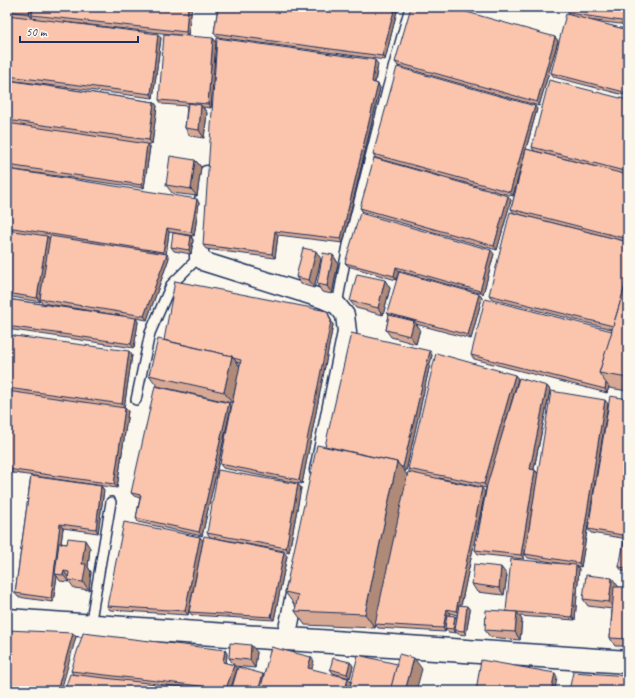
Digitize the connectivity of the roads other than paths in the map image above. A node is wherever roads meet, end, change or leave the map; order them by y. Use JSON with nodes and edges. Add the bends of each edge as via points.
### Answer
{"nodes":[{"id":1,"x":410,"y":7,"type":"edge"},
{"id":2,"x":207,"y":175,"type":"edge"},
{"id":3,"x":199,"y":257,"type":"junction"},
{"id":4,"x":337,"y":305,"type":"junction"},
{"id":5,"x":136,"y":400,"type":"dead end"},
{"id":6,"x":316,"y":486,"type":"edge"},
{"id":7,"x":111,"y":502,"type":"dead end"},
{"id":8,"x":301,"y":562,"type":"edge"},
{"id":9,"x":7,"y":620,"type":"edge"},
{"id":10,"x":90,"y":626,"type":"junction"},
{"id":11,"x":286,"y":639,"type":"junction"},
{"id":12,"x":628,"y":662,"type":"edge"}],
"edges":[{"from":1,"to":4,"type":"lane","via":[[348,246]]},
{"from":2,"to":3,"type":"street"},
{"from":3,"to":4,"type":"street","via":[[205,262]]},
{"from":3,"to":5,"type":"lane","via":[[171,285],[150,333]]},
{"from":4,"to":6,"type":"street","via":[[345,315],[347,332]]},
{"from":7,"to":10,"type":"lane"},
{"from":8,"to":11,"type":"street"},
{"from":9,"to":10,"type":"street"},
{"from":10,"to":11,"type":"street"},
{"from":11,"to":12,"type":"street"}]}
